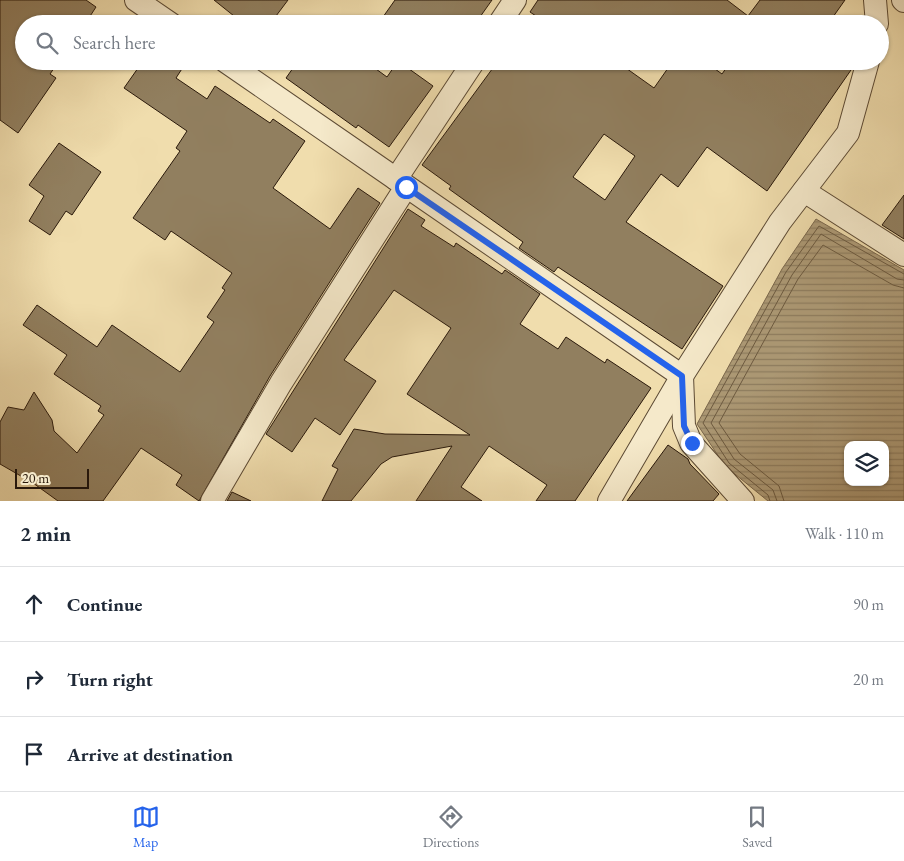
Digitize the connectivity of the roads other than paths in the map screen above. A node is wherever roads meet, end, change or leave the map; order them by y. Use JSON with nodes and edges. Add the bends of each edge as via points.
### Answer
{"nodes":[{"id":1,"x":136,"y":0,"type":"edge"},
{"id":2,"x":515,"y":0,"type":"edge"},
{"id":3,"x":875,"y":0,"type":"edge"},
{"id":4,"x":158,"y":15,"type":"edge"},
{"id":5,"x":505,"y":15,"type":"edge"},
{"id":6,"x":876,"y":15,"type":"edge"},
{"id":7,"x":238,"y":70,"type":"edge"},
{"id":8,"x":469,"y":70,"type":"edge"},
{"id":9,"x":866,"y":70,"type":"edge"},
{"id":10,"x":401,"y":183,"type":"junction"},
{"id":11,"x":804,"y":191,"type":"junction"},
{"id":12,"x":904,"y":255,"type":"edge"},
{"id":13,"x":682,"y":376,"type":"junction"},
{"id":14,"x":212,"y":501,"type":"edge"},
{"id":15,"x":609,"y":501,"type":"edge"},
{"id":16,"x":742,"y":501,"type":"edge"}],
"edges":[{"from":1,"to":4,"type":"street"},
{"from":2,"to":5,"type":"street"},
{"from":3,"to":6,"type":"street"},
{"from":7,"to":10,"type":"street"},
{"from":8,"to":10,"type":"street"},
{"from":9,"to":11,"type":"street","via":[[848,133]]},
{"from":10,"to":13,"type":"street"},
{"from":10,"to":14,"type":"street"},
{"from":11,"to":12,"type":"street"},
{"from":11,"to":13,"type":"street","via":[[780,222]]},
{"from":13,"to":15,"type":"street"},
{"from":13,"to":16,"type":"street","via":[[684,426],[692,443]]}]}
